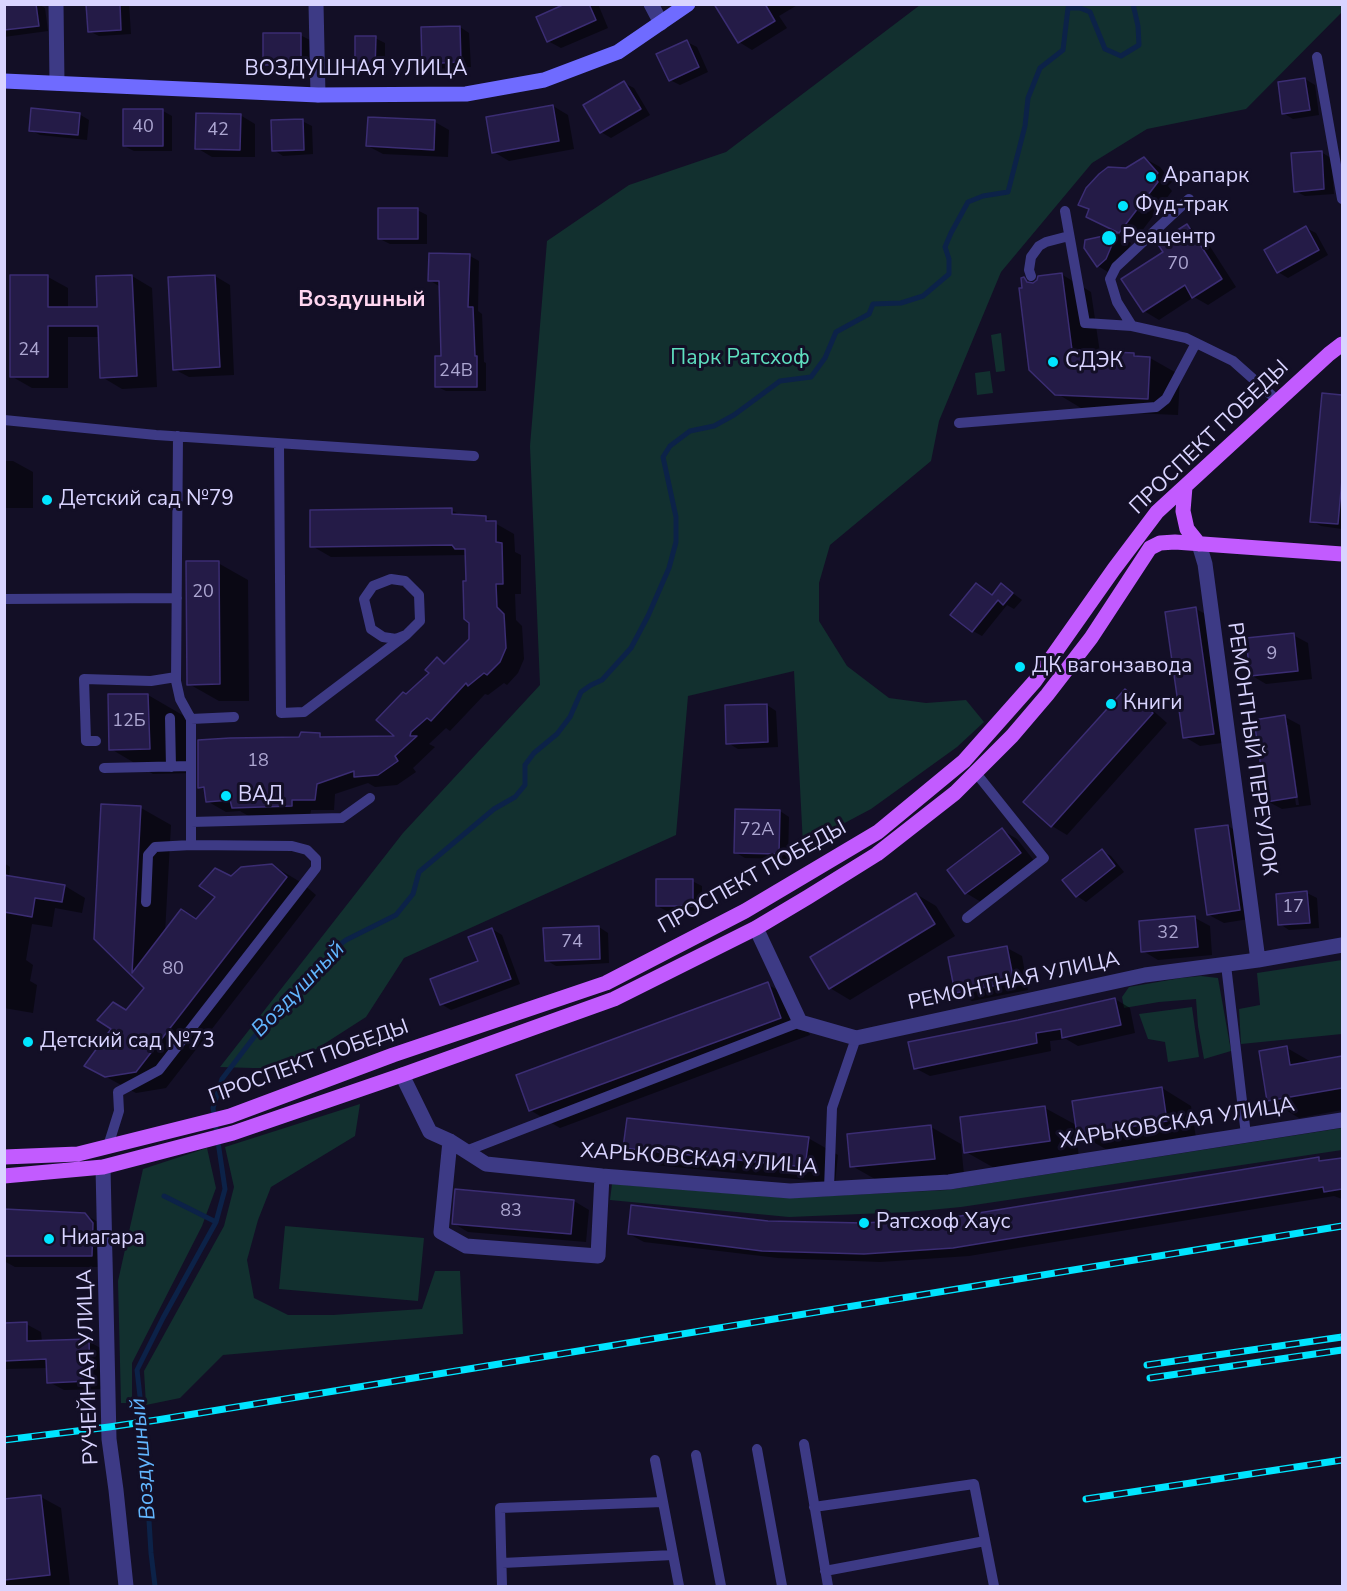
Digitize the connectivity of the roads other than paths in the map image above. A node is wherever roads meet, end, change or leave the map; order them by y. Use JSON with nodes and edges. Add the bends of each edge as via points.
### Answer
{"nodes":[{"id":1,"x":56,"y":4,"type":"edge"},
{"id":2,"x":316,"y":4,"type":"edge"},
{"id":3,"x":651,"y":4,"type":"edge"},
{"id":4,"x":688,"y":4,"type":"edge"},
{"id":5,"x":661,"y":23,"type":"junction"},
{"id":6,"x":1317,"y":57,"type":"dead end"},
{"id":7,"x":4,"y":81,"type":"edge"},
{"id":8,"x":57,"y":83,"type":"junction"},
{"id":9,"x":318,"y":94,"type":"junction"},
{"id":10,"x":1189,"y":199,"type":"dead end"},
{"id":11,"x":1342,"y":200,"type":"edge"},
{"id":12,"x":1065,"y":211,"type":"dead end"},
{"id":13,"x":1070,"y":236,"type":"junction"},
{"id":14,"x":1031,"y":276,"type":"dead end"},
{"id":15,"x":1132,"y":326,"type":"junction"},
{"id":16,"x":1196,"y":343,"type":"junction"},
{"id":17,"x":1342,"y":344,"type":"edge"},
{"id":18,"x":1278,"y":401,"type":"junction"},
{"id":19,"x":4,"y":420,"type":"edge"},
{"id":20,"x":959,"y":423,"type":"dead end"},
{"id":21,"x":178,"y":436,"type":"junction"},
{"id":22,"x":279,"y":444,"type":"junction"},
{"id":23,"x":474,"y":456,"type":"dead end"},
{"id":24,"x":1185,"y":486,"type":"junction"},
{"id":25,"x":1199,"y":544,"type":"junction"},
{"id":26,"x":1342,"y":554,"type":"edge"},
{"id":27,"x":4,"y":598,"type":"edge"},
{"id":28,"x":177,"y":598,"type":"junction"},
{"id":29,"x":406,"y":635,"type":"junction"},
{"id":30,"x":176,"y":677,"type":"junction"},
{"id":31,"x":234,"y":717,"type":"dead end"},
{"id":32,"x":170,"y":718,"type":"dead end"},
{"id":33,"x":191,"y":719,"type":"junction"},
{"id":34,"x":96,"y":741,"type":"dead end"},
{"id":35,"x":171,"y":766,"type":"junction"},
{"id":36,"x":191,"y":766,"type":"junction"},
{"id":37,"x":104,"y":768,"type":"dead end"},
{"id":38,"x":976,"y":773,"type":"junction"},
{"id":39,"x":370,"y":798,"type":"dead end"},
{"id":40,"x":191,"y":822,"type":"junction"},
{"id":41,"x":191,"y":845,"type":"junction"},
{"id":42,"x":146,"y":902,"type":"dead end"},
{"id":43,"x":968,"y":918,"type":"dead end"},
{"id":44,"x":756,"y":928,"type":"junction"},
{"id":45,"x":1342,"y":945,"type":"edge"},
{"id":46,"x":1258,"y":960,"type":"junction"},
{"id":47,"x":1226,"y":964,"type":"junction"},
{"id":48,"x":800,"y":1022,"type":"junction"},
{"id":49,"x":855,"y":1038,"type":"junction"},
{"id":50,"x":393,"y":1055,"type":"junction"},
{"id":51,"x":402,"y":1075,"type":"junction"},
{"id":52,"x":1342,"y":1120,"type":"edge"},
{"id":53,"x":1246,"y":1135,"type":"junction"},
{"id":54,"x":450,"y":1141,"type":"junction"},
{"id":55,"x":108,"y":1146,"type":"junction"},
{"id":56,"x":466,"y":1151,"type":"junction"},
{"id":57,"x":4,"y":1157,"type":"edge"},
{"id":58,"x":103,"y":1167,"type":"junction"},
{"id":59,"x":4,"y":1176,"type":"edge"},
{"id":60,"x":602,"y":1176,"type":"junction"},
{"id":61,"x":829,"y":1189,"type":"junction"},
{"id":62,"x":804,"y":1444,"type":"dead end"},
{"id":63,"x":757,"y":1449,"type":"dead end"},
{"id":64,"x":696,"y":1455,"type":"dead end"},
{"id":65,"x":655,"y":1460,"type":"dead end"},
{"id":66,"x":663,"y":1502,"type":"junction"},
{"id":67,"x":814,"y":1507,"type":"junction"},
{"id":68,"x":985,"y":1541,"type":"junction"},
{"id":69,"x":673,"y":1555,"type":"junction"},
{"id":70,"x":502,"y":1563,"type":"junction"},
{"id":71,"x":825,"y":1571,"type":"junction"},
{"id":72,"x":126,"y":1587,"type":"edge"},
{"id":73,"x":502,"y":1587,"type":"edge"},
{"id":74,"x":679,"y":1587,"type":"edge"},
{"id":75,"x":722,"y":1587,"type":"edge"},
{"id":76,"x":783,"y":1587,"type":"edge"},
{"id":77,"x":828,"y":1587,"type":"edge"},
{"id":78,"x":994,"y":1587,"type":"edge"}],
"edges":[{"from":1,"to":8,"type":"street"},
{"from":2,"to":9,"type":"street"},
{"from":3,"to":5,"type":"street"},
{"from":4,"to":5,"type":"street","name":"ВОЗДУШНАЯ УЛИЦА"},
{"from":5,"to":9,"type":"street","name":"ВОЗДУШНАЯ УЛИЦА","via":[[618,52],[544,80],[466,94]]},
{"from":6,"to":11,"type":"lane"},
{"from":7,"to":8,"type":"street","name":"ВОЗДУШНАЯ УЛИЦА"},
{"from":8,"to":9,"type":"street","name":"ВОЗДУШНАЯ УЛИЦА"},
{"from":10,"to":15,"type":"lane","via":[[1116,267],[1110,279],[1117,302]]},
{"from":12,"to":13,"type":"lane"},
{"from":13,"to":14,"type":"lane","via":[[1039,246],[1031,257]]},
{"from":13,"to":15,"type":"lane","via":[[1085,323]]},
{"from":15,"to":16,"type":"lane"},
{"from":16,"to":18,"type":"lane","via":[[1233,361]]},
{"from":16,"to":20,"type":"lane","via":[[1166,399],[1156,407]]},
{"from":17,"to":18,"type":"main road","name":"ПРОСПЕКТ ПОБЕДЫ"},
{"from":18,"to":24,"type":"main road","name":"ПРОСПЕКТ ПОБЕДЫ"},
{"from":19,"to":21,"type":"lane"},
{"from":21,"to":22,"type":"lane"},
{"from":21,"to":28,"type":"lane"},
{"from":22,"to":23,"type":"lane"},
{"from":22,"to":29,"type":"lane","via":[[281,713],[304,712]]},
{"from":24,"to":25,"type":"main road","via":[[1183,511],[1187,529]]},
{"from":24,"to":50,"type":"main road","name":"ПРОСПЕКТ ПОБЕДЫ","via":[[1157,512],[1028,690],[964,761],[878,831],[745,911],[606,983]]},
{"from":25,"to":26,"type":"main road"},
{"from":25,"to":38,"type":"main road","name":"ПРОСПЕКТ ПОБЕДЫ","via":[[1160,543],[1150,548],[1047,695]]},
{"from":25,"to":46,"type":"street","name":"РЕМОНТНЫЙ ПЕРЕУЛОК","via":[[1205,564]]},
{"from":27,"to":28,"type":"lane"},
{"from":28,"to":30,"type":"lane"},
{"from":29,"to":29,"type":"lane","via":[[420,621],[419,595],[405,581],[391,579],[373,586],[364,599],[371,629],[383,637],[396,639]]},
{"from":30,"to":33,"type":"lane","via":[[180,699]]},
{"from":30,"to":34,"type":"lane","via":[[151,681],[84,679],[86,741]]},
{"from":31,"to":33,"type":"lane"},
{"from":32,"to":35,"type":"lane"},
{"from":33,"to":36,"type":"lane"},
{"from":35,"to":36,"type":"lane"},
{"from":35,"to":37,"type":"lane"},
{"from":36,"to":40,"type":"lane"},
{"from":38,"to":43,"type":"lane","via":[[1044,858]]},
{"from":38,"to":44,"type":"main road","name":"ПРОСПЕКТ ПОБЕДЫ","via":[[878,854]]},
{"from":39,"to":40,"type":"lane","via":[[342,818]]},
{"from":40,"to":41,"type":"lane"},
{"from":41,"to":42,"type":"lane","via":[[155,847],[148,855]]},
{"from":41,"to":55,"type":"lane","via":[[292,846],[307,850],[316,859],[316,868],[159,1070],[118,1092],[119,1111]]},
{"from":44,"to":48,"type":"street"},
{"from":44,"to":51,"type":"main road","name":"ПРОСПЕКТ ПОБЕДЫ","via":[[614,999]]},
{"from":45,"to":46,"type":"street","name":"РЕМОНТНАЯ УЛИЦА"},
{"from":46,"to":47,"type":"street","name":"РЕМОНТНАЯ УЛИЦА"},
{"from":47,"to":49,"type":"street","name":"РЕМОНТНАЯ УЛИЦА","via":[[1145,975]]},
{"from":47,"to":53,"type":"lane"},
{"from":48,"to":49,"type":"street","name":"РЕМОНТНАЯ УЛИЦА"},
{"from":48,"to":56,"type":"lane"},
{"from":49,"to":61,"type":"lane","via":[[832,1108]]},
{"from":50,"to":51,"type":"main road","name":"ХАРЬКОВСКАЯ УЛИЦА"},
{"from":50,"to":55,"type":"main road","name":"ПРОСПЕКТ ПОБЕДЫ","via":[[230,1116]]},
{"from":51,"to":54,"type":"street","name":"ХАРЬКОВСКАЯ УЛИЦА","via":[[430,1132]]},
{"from":51,"to":58,"type":"main road","name":"ПРОСПЕКТ ПОБЕДЫ","via":[[233,1133]]},
{"from":52,"to":53,"type":"street","name":"ХАРЬКОВСКАЯ УЛИЦА"},
{"from":53,"to":61,"type":"street","name":"ХАРЬКОВСКАЯ УЛИЦА","via":[[949,1182]]},
{"from":54,"to":56,"type":"street","name":"ХАРЬКОВСКАЯ УЛИЦА"},
{"from":54,"to":60,"type":"street","via":[[441,1232],[466,1246],[598,1256]]},
{"from":55,"to":57,"type":"main road","name":"ПРОСПЕКТ ПОБЕДЫ","via":[[78,1154]]},
{"from":55,"to":58,"type":"main road","name":"РУЧЕЙНАЯ УЛИЦА"},
{"from":56,"to":60,"type":"street","name":"ХАРЬКОВСКАЯ УЛИЦА","via":[[486,1164]]},
{"from":58,"to":59,"type":"main road","name":"ПРОСПЕКТ ПОБЕДЫ"},
{"from":58,"to":72,"type":"street","name":"РУЧЕЙНАЯ УЛИЦА","via":[[109,1438]]},
{"from":60,"to":61,"type":"street","name":"ХАРЬКОВСКАЯ УЛИЦА","via":[[790,1191]]},
{"from":62,"to":67,"type":"lane"},
{"from":63,"to":76,"type":"lane"},
{"from":64,"to":75,"type":"lane"},
{"from":65,"to":66,"type":"lane"},
{"from":66,"to":69,"type":"lane"},
{"from":66,"to":70,"type":"lane","via":[[500,1508]]},
{"from":67,"to":68,"type":"lane","via":[[974,1484]]},
{"from":67,"to":71,"type":"lane"},
{"from":68,"to":71,"type":"lane"},
{"from":68,"to":78,"type":"lane"},
{"from":69,"to":70,"type":"lane"},
{"from":69,"to":74,"type":"lane"},
{"from":70,"to":73,"type":"lane"},
{"from":71,"to":77,"type":"lane"}]}
